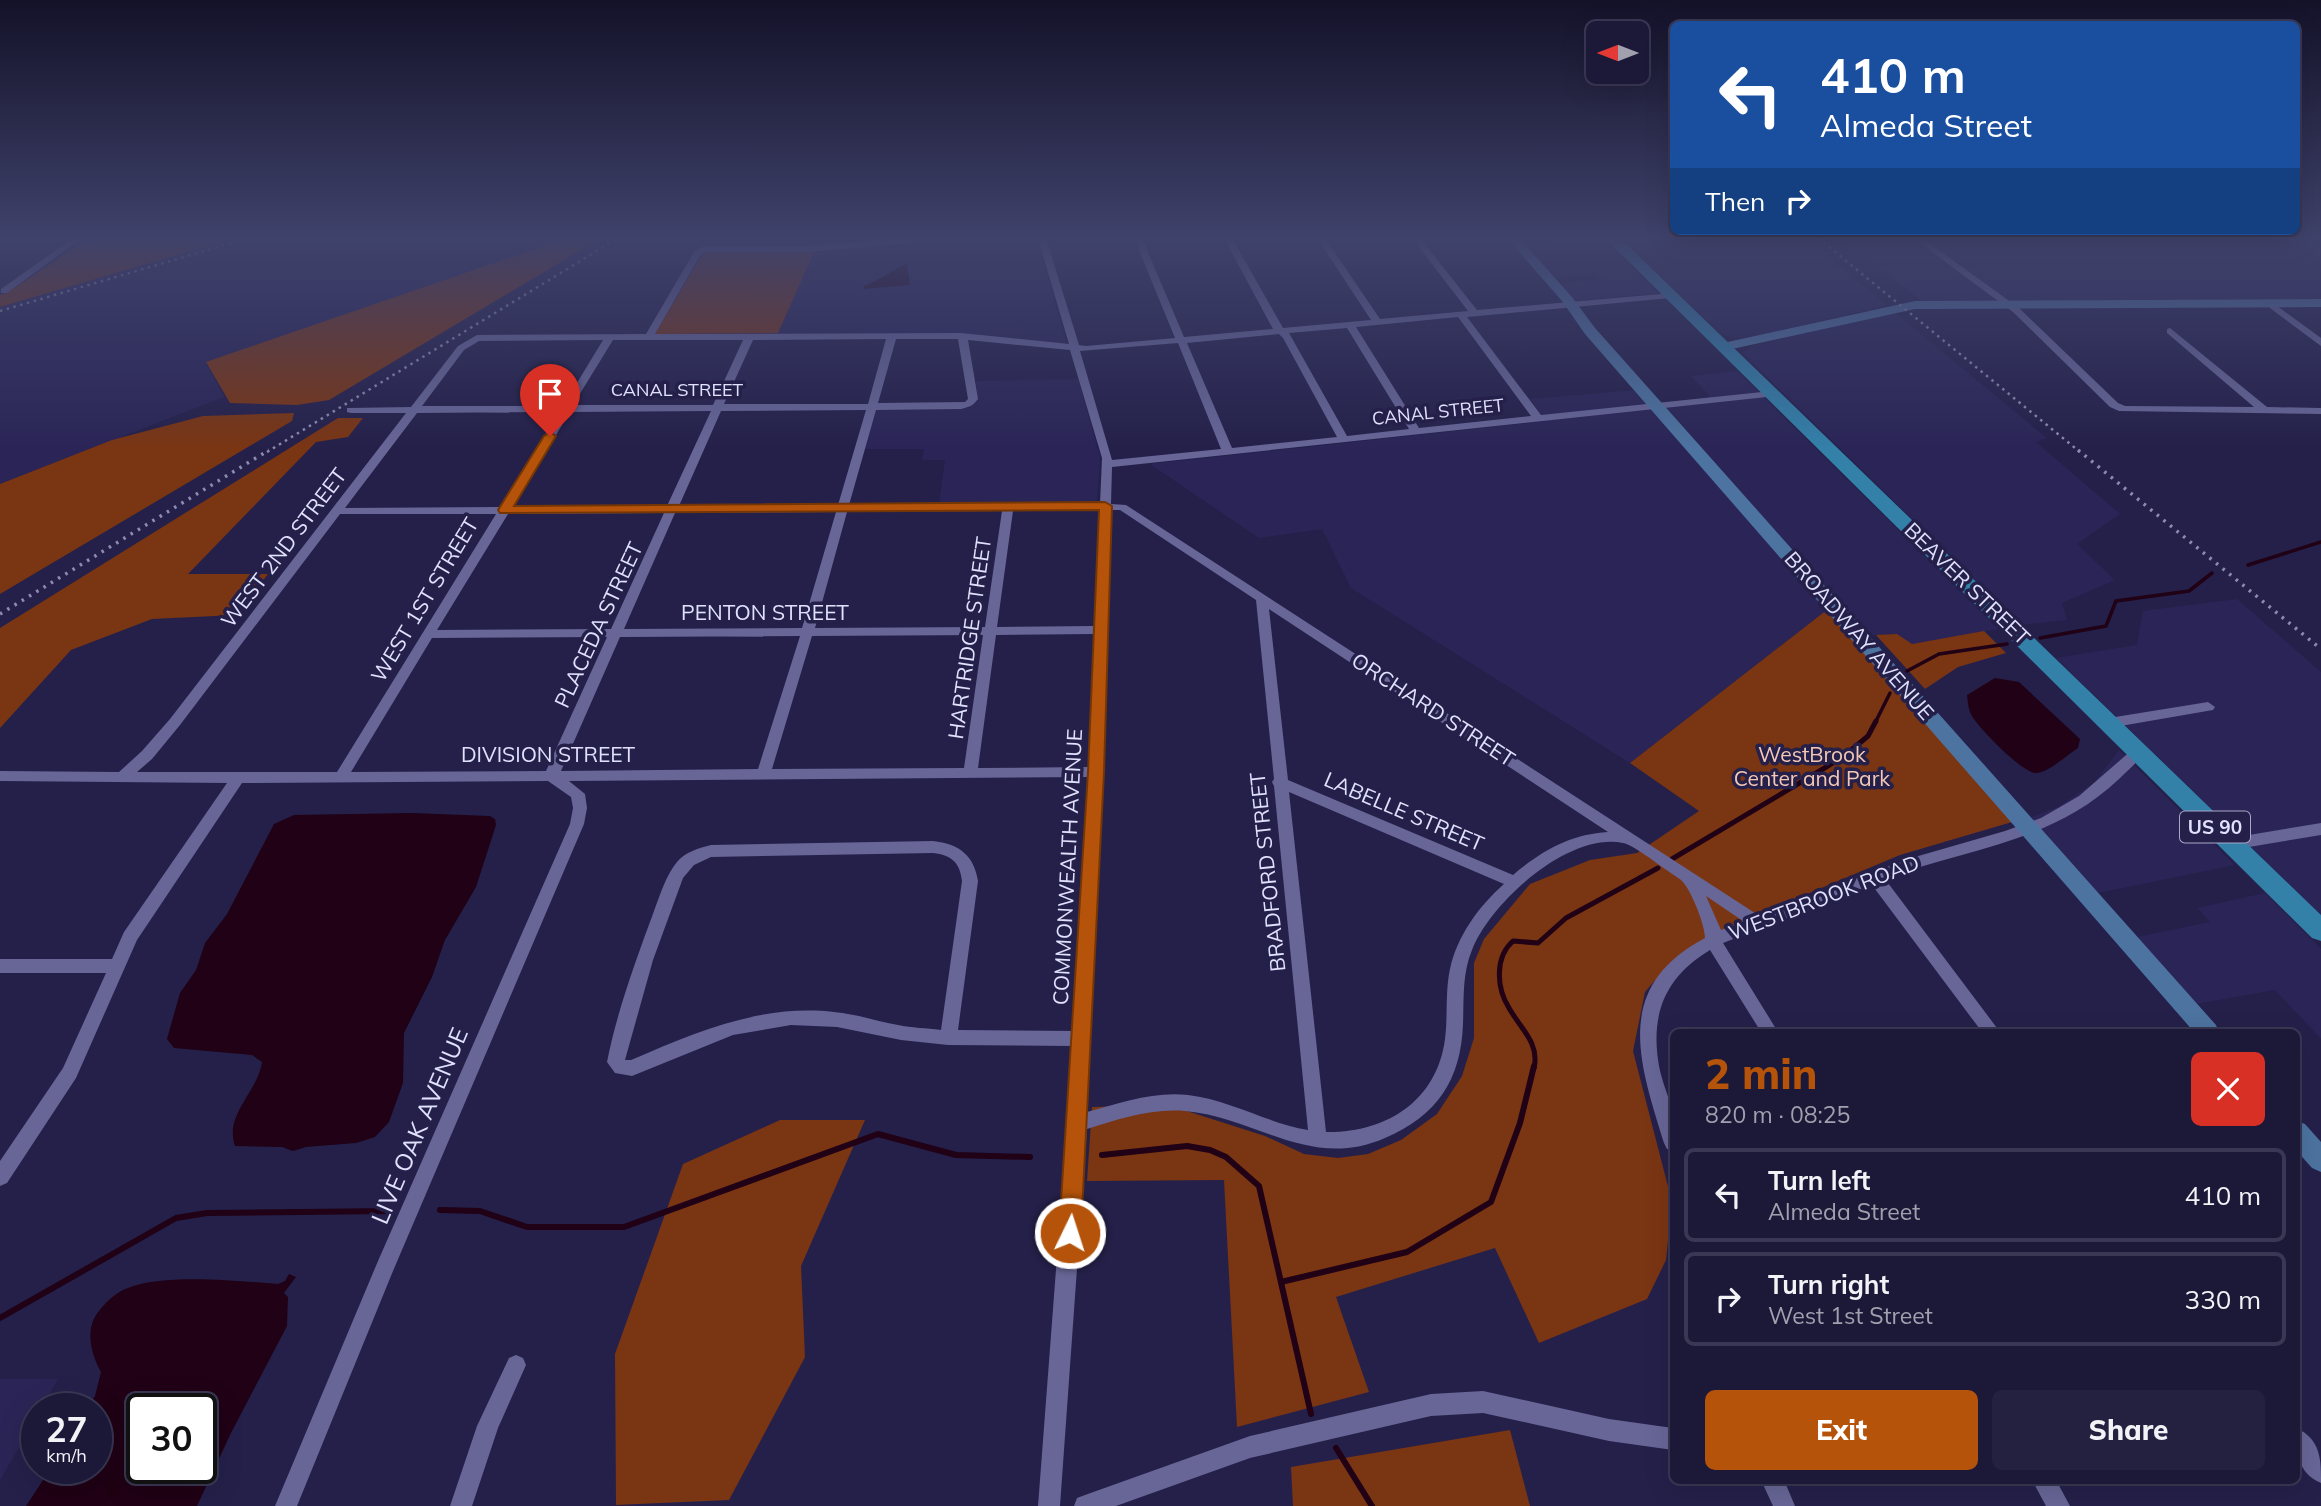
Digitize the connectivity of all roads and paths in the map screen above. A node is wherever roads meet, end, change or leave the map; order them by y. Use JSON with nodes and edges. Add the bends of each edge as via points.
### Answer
{"nodes":[{"id":1,"x":666,"y":308,"type":"edge"},
{"id":2,"x":1063,"y":308,"type":"edge"},
{"id":3,"x":1168,"y":308,"type":"edge"},
{"id":4,"x":1266,"y":308,"type":"edge"},
{"id":5,"x":1368,"y":308,"type":"edge"},
{"id":6,"x":1470,"y":308,"type":"edge"},
{"id":7,"x":1524,"y":308,"type":"edge"},
{"id":8,"x":1573,"y":308,"type":"edge"},
{"id":9,"x":1684,"y":308,"type":"edge"},
{"id":10,"x":1893,"y":308,"type":"edge"},
{"id":11,"x":2012,"y":308,"type":"edge"},
{"id":12,"x":2276,"y":308,"type":"edge"},
{"id":13,"x":1474,"y":313,"type":"junction"},
{"id":14,"x":1460,"y":314,"type":"junction"},
{"id":15,"x":1377,"y":322,"type":"junction"},
{"id":16,"x":1350,"y":325,"type":"junction"},
{"id":17,"x":1282,"y":330,"type":"junction"},
{"id":18,"x":2170,"y":331,"type":"dead end"},
{"id":19,"x":892,"y":336,"type":"junction"},
{"id":20,"x":961,"y":336,"type":"junction"},
{"id":21,"x":610,"y":337,"type":"junction"},
{"id":22,"x":649,"y":337,"type":"junction"},
{"id":23,"x":749,"y":337,"type":"junction"},
{"id":24,"x":1181,"y":340,"type":"junction"},
{"id":25,"x":2321,"y":343,"type":"edge"},
{"id":26,"x":1723,"y":347,"type":"junction"},
{"id":27,"x":1075,"y":348,"type":"junction"},
{"id":28,"x":1772,"y":394,"type":"junction"},
{"id":29,"x":870,"y":407,"type":"junction"},
{"id":30,"x":1657,"y":407,"type":"junction"},
{"id":31,"x":567,"y":408,"type":"junction"},
{"id":32,"x":718,"y":408,"type":"junction"},
{"id":33,"x":351,"y":410,"type":"dead end"},
{"id":34,"x":414,"y":410,"type":"junction"},
{"id":35,"x":2265,"y":411,"type":"junction"},
{"id":36,"x":2321,"y":411,"type":"edge"},
{"id":37,"x":1538,"y":419,"type":"junction"},
{"id":38,"x":1416,"y":432,"type":"junction"},
{"id":39,"x":1344,"y":440,"type":"junction"},
{"id":40,"x":1228,"y":452,"type":"junction"},
{"id":41,"x":1107,"y":464,"type":"junction"},
{"id":42,"x":1105,"y":506,"type":"junction"},
{"id":43,"x":840,"y":508,"type":"junction"},
{"id":44,"x":1008,"y":508,"type":"junction"},
{"id":45,"x":673,"y":509,"type":"junction"},
{"id":46,"x":505,"y":510,"type":"junction"},
{"id":47,"x":336,"y":511,"type":"junction"},
{"id":48,"x":1262,"y":599,"type":"junction"},
{"id":49,"x":1102,"y":630,"type":"junction"},
{"id":50,"x":989,"y":631,"type":"junction"},
{"id":51,"x":806,"y":632,"type":"junction"},
{"id":52,"x":615,"y":633,"type":"junction"},
{"id":53,"x":429,"y":634,"type":"junction"},
{"id":54,"x":2207,"y":707,"type":"dead end"},
{"id":55,"x":2109,"y":723,"type":"junction"},
{"id":56,"x":2138,"y":752,"type":"junction"},
{"id":57,"x":1096,"y":772,"type":"junction"},
{"id":58,"x":970,"y":774,"type":"junction"},
{"id":59,"x":124,"y":775,"type":"junction"},
{"id":60,"x":551,"y":775,"type":"junction"},
{"id":61,"x":763,"y":775,"type":"junction"},
{"id":62,"x":0,"y":776,"type":"edge"},
{"id":63,"x":341,"y":777,"type":"junction"},
{"id":64,"x":238,"y":778,"type":"junction"},
{"id":65,"x":1279,"y":782,"type":"junction"},
{"id":66,"x":2027,"y":828,"type":"junction"},
{"id":67,"x":2321,"y":829,"type":"edge"},
{"id":68,"x":1629,"y":837,"type":"junction"},
{"id":69,"x":2231,"y":844,"type":"junction"},
{"id":70,"x":1688,"y":876,"type":"junction"},
{"id":71,"x":1877,"y":879,"type":"junction"},
{"id":72,"x":1513,"y":881,"type":"junction"},
{"id":73,"x":1757,"y":922,"type":"junction"},
{"id":74,"x":2321,"y":931,"type":"edge"},
{"id":75,"x":1713,"y":941,"type":"junction"},
{"id":76,"x":0,"y":966,"type":"edge"},
{"id":77,"x":118,"y":966,"type":"junction"},
{"id":78,"x":1768,"y":1029,"type":"edge"},
{"id":79,"x":1990,"y":1029,"type":"edge"},
{"id":80,"x":2205,"y":1029,"type":"edge"},
{"id":81,"x":948,"y":1038,"type":"junction"},
{"id":82,"x":1083,"y":1038,"type":"junction"},
{"id":83,"x":1078,"y":1123,"type":"junction"},
{"id":84,"x":1670,"y":1133,"type":"edge"},
{"id":85,"x":2300,"y":1136,"type":"edge"},
{"id":86,"x":1318,"y":1140,"type":"junction"},
{"id":87,"x":2321,"y":1160,"type":"edge"},
{"id":88,"x":0,"y":1177,"type":"edge"},
{"id":89,"x":516,"y":1365,"type":"dead end"},
{"id":90,"x":1670,"y":1439,"type":"edge"},
{"id":91,"x":2300,"y":1445,"type":"edge"},
{"id":92,"x":2312,"y":1462,"type":"edge"},
{"id":93,"x":1774,"y":1484,"type":"edge"},
{"id":94,"x":2045,"y":1484,"type":"edge"},
{"id":95,"x":286,"y":1506,"type":"edge"},
{"id":96,"x":461,"y":1506,"type":"edge"},
{"id":97,"x":1049,"y":1506,"type":"edge"},
{"id":98,"x":1086,"y":1506,"type":"edge"},
{"id":99,"x":1784,"y":1506,"type":"edge"},
{"id":100,"x":2059,"y":1506,"type":"edge"}],
"edges":[{"from":1,"to":22,"type":"street"},
{"from":2,"to":27,"type":"street","name":"COMMONWEALTH AVENUE"},
{"from":3,"to":24,"type":"street"},
{"from":4,"to":17,"type":"street"},
{"from":5,"to":15,"type":"street"},
{"from":6,"to":13,"type":"street"},
{"from":7,"to":13,"type":"street"},
{"from":8,"to":30,"type":"street","name":"BROADWAY AVENUE"},
{"from":9,"to":26,"type":"main road","name":"BEAVER STREET","number":"US 90"},
{"from":10,"to":26,"type":"street"},
{"from":11,"to":35,"type":"street","via":[[2113,405],[2123,409]]},
{"from":12,"to":25,"type":"street"},
{"from":13,"to":14,"type":"street"},
{"from":14,"to":15,"type":"street"},
{"from":14,"to":37,"type":"street"},
{"from":15,"to":16,"type":"street"},
{"from":16,"to":17,"type":"street"},
{"from":16,"to":38,"type":"street"},
{"from":17,"to":24,"type":"street"},
{"from":17,"to":39,"type":"street"},
{"from":18,"to":35,"type":"street"},
{"from":19,"to":20,"type":"street"},
{"from":19,"to":23,"type":"street"},
{"from":19,"to":29,"type":"street"},
{"from":20,"to":27,"type":"street"},
{"from":20,"to":29,"type":"street","name":"CANAL STREET","via":[[972,399],[969,404]]},
{"from":21,"to":22,"type":"street"},
{"from":21,"to":31,"type":"street","name":"WEST 1ST STREET"},
{"from":21,"to":34,"type":"street","name":"WEST 2ND STREET","via":[[484,337],[470,341]]},
{"from":22,"to":23,"type":"street"},
{"from":23,"to":32,"type":"street","name":"PLACEDA STREET"},
{"from":24,"to":27,"type":"street"},
{"from":24,"to":40,"type":"street"},
{"from":26,"to":28,"type":"main road","name":"BEAVER STREET","number":"US 90"},
{"from":27,"to":41,"type":"street","name":"COMMONWEALTH AVENUE"},
{"from":28,"to":30,"type":"street","name":"CANAL STREET"},
{"from":28,"to":55,"type":"main road","name":"BEAVER STREET","number":"US 90"},
{"from":29,"to":32,"type":"street","name":"CANAL STREET"},
{"from":29,"to":43,"type":"street"},
{"from":30,"to":37,"type":"street","name":"CANAL STREET"},
{"from":30,"to":66,"type":"street","name":"BROADWAY AVENUE"},
{"from":31,"to":32,"type":"street","name":"CANAL STREET"},
{"from":31,"to":34,"type":"street","name":"CANAL STREET"},
{"from":31,"to":46,"type":"street","name":"WEST 1ST STREET"},
{"from":32,"to":45,"type":"street","name":"PLACEDA STREET"},
{"from":33,"to":34,"type":"street","name":"CANAL STREET"},
{"from":34,"to":47,"type":"street","name":"WEST 2ND STREET"},
{"from":35,"to":36,"type":"street"},
{"from":37,"to":38,"type":"street","name":"CANAL STREET"},
{"from":38,"to":39,"type":"street","name":"CANAL STREET"},
{"from":39,"to":40,"type":"street","name":"CANAL STREET"},
{"from":40,"to":41,"type":"street","name":"CANAL STREET"},
{"from":41,"to":42,"type":"street","name":"COMMONWEALTH AVENUE"},
{"from":42,"to":44,"type":"street","name":"ORCHARD STREET"},
{"from":42,"to":48,"type":"street","name":"ORCHARD STREET","via":[[1122,507]]},
{"from":42,"to":49,"type":"street","name":"COMMONWEALTH AVENUE"},
{"from":43,"to":44,"type":"street","name":"ORCHARD STREET"},
{"from":43,"to":45,"type":"street","name":"ORCHARD STREET"},
{"from":43,"to":51,"type":"street"},
{"from":44,"to":50,"type":"street","name":"HARTRIDGE STREET"},
{"from":45,"to":46,"type":"street","name":"ORCHARD STREET"},
{"from":45,"to":52,"type":"street","name":"PLACEDA STREET"},
{"from":46,"to":47,"type":"street","name":"ORCHARD STREET"},
{"from":46,"to":53,"type":"street","name":"WEST 1ST STREET"},
{"from":47,"to":59,"type":"street","name":"WEST 2ND STREET","via":[[175,722]]},
{"from":48,"to":65,"type":"street","name":"BRADFORD STREET"},
{"from":48,"to":68,"type":"street","name":"ORCHARD STREET"},
{"from":49,"to":50,"type":"street","name":"PENTON STREET"},
{"from":49,"to":57,"type":"street","name":"COMMONWEALTH AVENUE"},
{"from":50,"to":51,"type":"street","name":"PENTON STREET"},
{"from":50,"to":58,"type":"street","name":"HARTRIDGE STREET"},
{"from":51,"to":52,"type":"street","name":"PENTON STREET"},
{"from":51,"to":61,"type":"street"},
{"from":52,"to":53,"type":"street","name":"PENTON STREET"},
{"from":52,"to":60,"type":"street","name":"PLACEDA STREET"},
{"from":53,"to":63,"type":"street","name":"WEST 1ST STREET"},
{"from":54,"to":55,"type":"street"},
{"from":55,"to":56,"type":"main road","name":"BEAVER STREET","number":"US 90"},
{"from":56,"to":66,"type":"street","name":"WESTBROOK ROAD","via":[[2100,790],[2064,813]]},
{"from":56,"to":69,"type":"main road","name":"BEAVER STREET","number":"US 90"},
{"from":57,"to":58,"type":"street","name":"DIVISION STREET"},
{"from":57,"to":82,"type":"street","name":"COMMONWEALTH AVENUE"},
{"from":58,"to":61,"type":"street","name":"DIVISION STREET"},
{"from":59,"to":62,"type":"street","name":"DIVISION STREET"},
{"from":59,"to":64,"type":"street","name":"DIVISION STREET"},
{"from":60,"to":61,"type":"street","name":"DIVISION STREET"},
{"from":60,"to":63,"type":"street","name":"DIVISION STREET"},
{"from":60,"to":95,"type":"street","name":"LIVE OAK AVENUE","via":[[578,794],[578,824]]},
{"from":63,"to":64,"type":"street","name":"DIVISION STREET"},
{"from":64,"to":77,"type":"street","via":[[144,914]]},
{"from":65,"to":72,"type":"street","name":"LABELLE STREET"},
{"from":65,"to":86,"type":"street","name":"BRADFORD STREET"},
{"from":66,"to":71,"type":"street","name":"WESTBROOK ROAD","via":[[1910,864]]},
{"from":66,"to":80,"type":"street","name":"BROADWAY AVENUE"},
{"from":67,"to":69,"type":"street"},
{"from":68,"to":70,"type":"street","name":"ORCHARD STREET"},
{"from":68,"to":72,"type":"street","via":[[1578,842]]},
{"from":69,"to":74,"type":"main road","name":"BEAVER STREET","number":"US 90"},
{"from":70,"to":73,"type":"street","name":"ORCHARD STREET"},
{"from":70,"to":75,"type":"street","via":[[1713,927]]},
{"from":71,"to":73,"type":"street","name":"WESTBROOK ROAD"},
{"from":71,"to":79,"type":"street"},
{"from":72,"to":86,"type":"street","via":[[1466,942],[1457,972],[1453,1050],[1432,1097],[1405,1120],[1368,1138]]},
{"from":73,"to":75,"type":"street","name":"WESTBROOK ROAD"},
{"from":75,"to":78,"type":"street"},
{"from":75,"to":84,"type":"street","name":"WESTBROOK ROAD","via":[[1672,971],[1659,988],[1647,1030],[1653,1079]]},
{"from":76,"to":77,"type":"street"},
{"from":77,"to":88,"type":"street","via":[[70,1073]]},
{"from":81,"to":81,"type":"street","via":[[970,881],[969,868],[956,852],[933,847],[711,851],[681,867],[671,884],[616,1062],[621,1068],[632,1068],[721,1032],[768,1020],[858,1022],[898,1033]]},
{"from":81,"to":82,"type":"street"},
{"from":82,"to":83,"type":"street","name":"COMMONWEALTH AVENUE"},
{"from":83,"to":86,"type":"street","via":[[1160,1102],[1189,1104]]},
{"from":83,"to":97,"type":"street","name":"COMMONWEALTH AVENUE"},
{"from":85,"to":87,"type":"street"},
{"from":89,"to":96,"type":"street","via":[[488,1426]]},
{"from":90,"to":98,"type":"street","via":[[1483,1402],[1432,1405],[1250,1447]]},
{"from":91,"to":92,"type":"street"},
{"from":93,"to":99,"type":"street"},
{"from":94,"to":100,"type":"street"}]}
